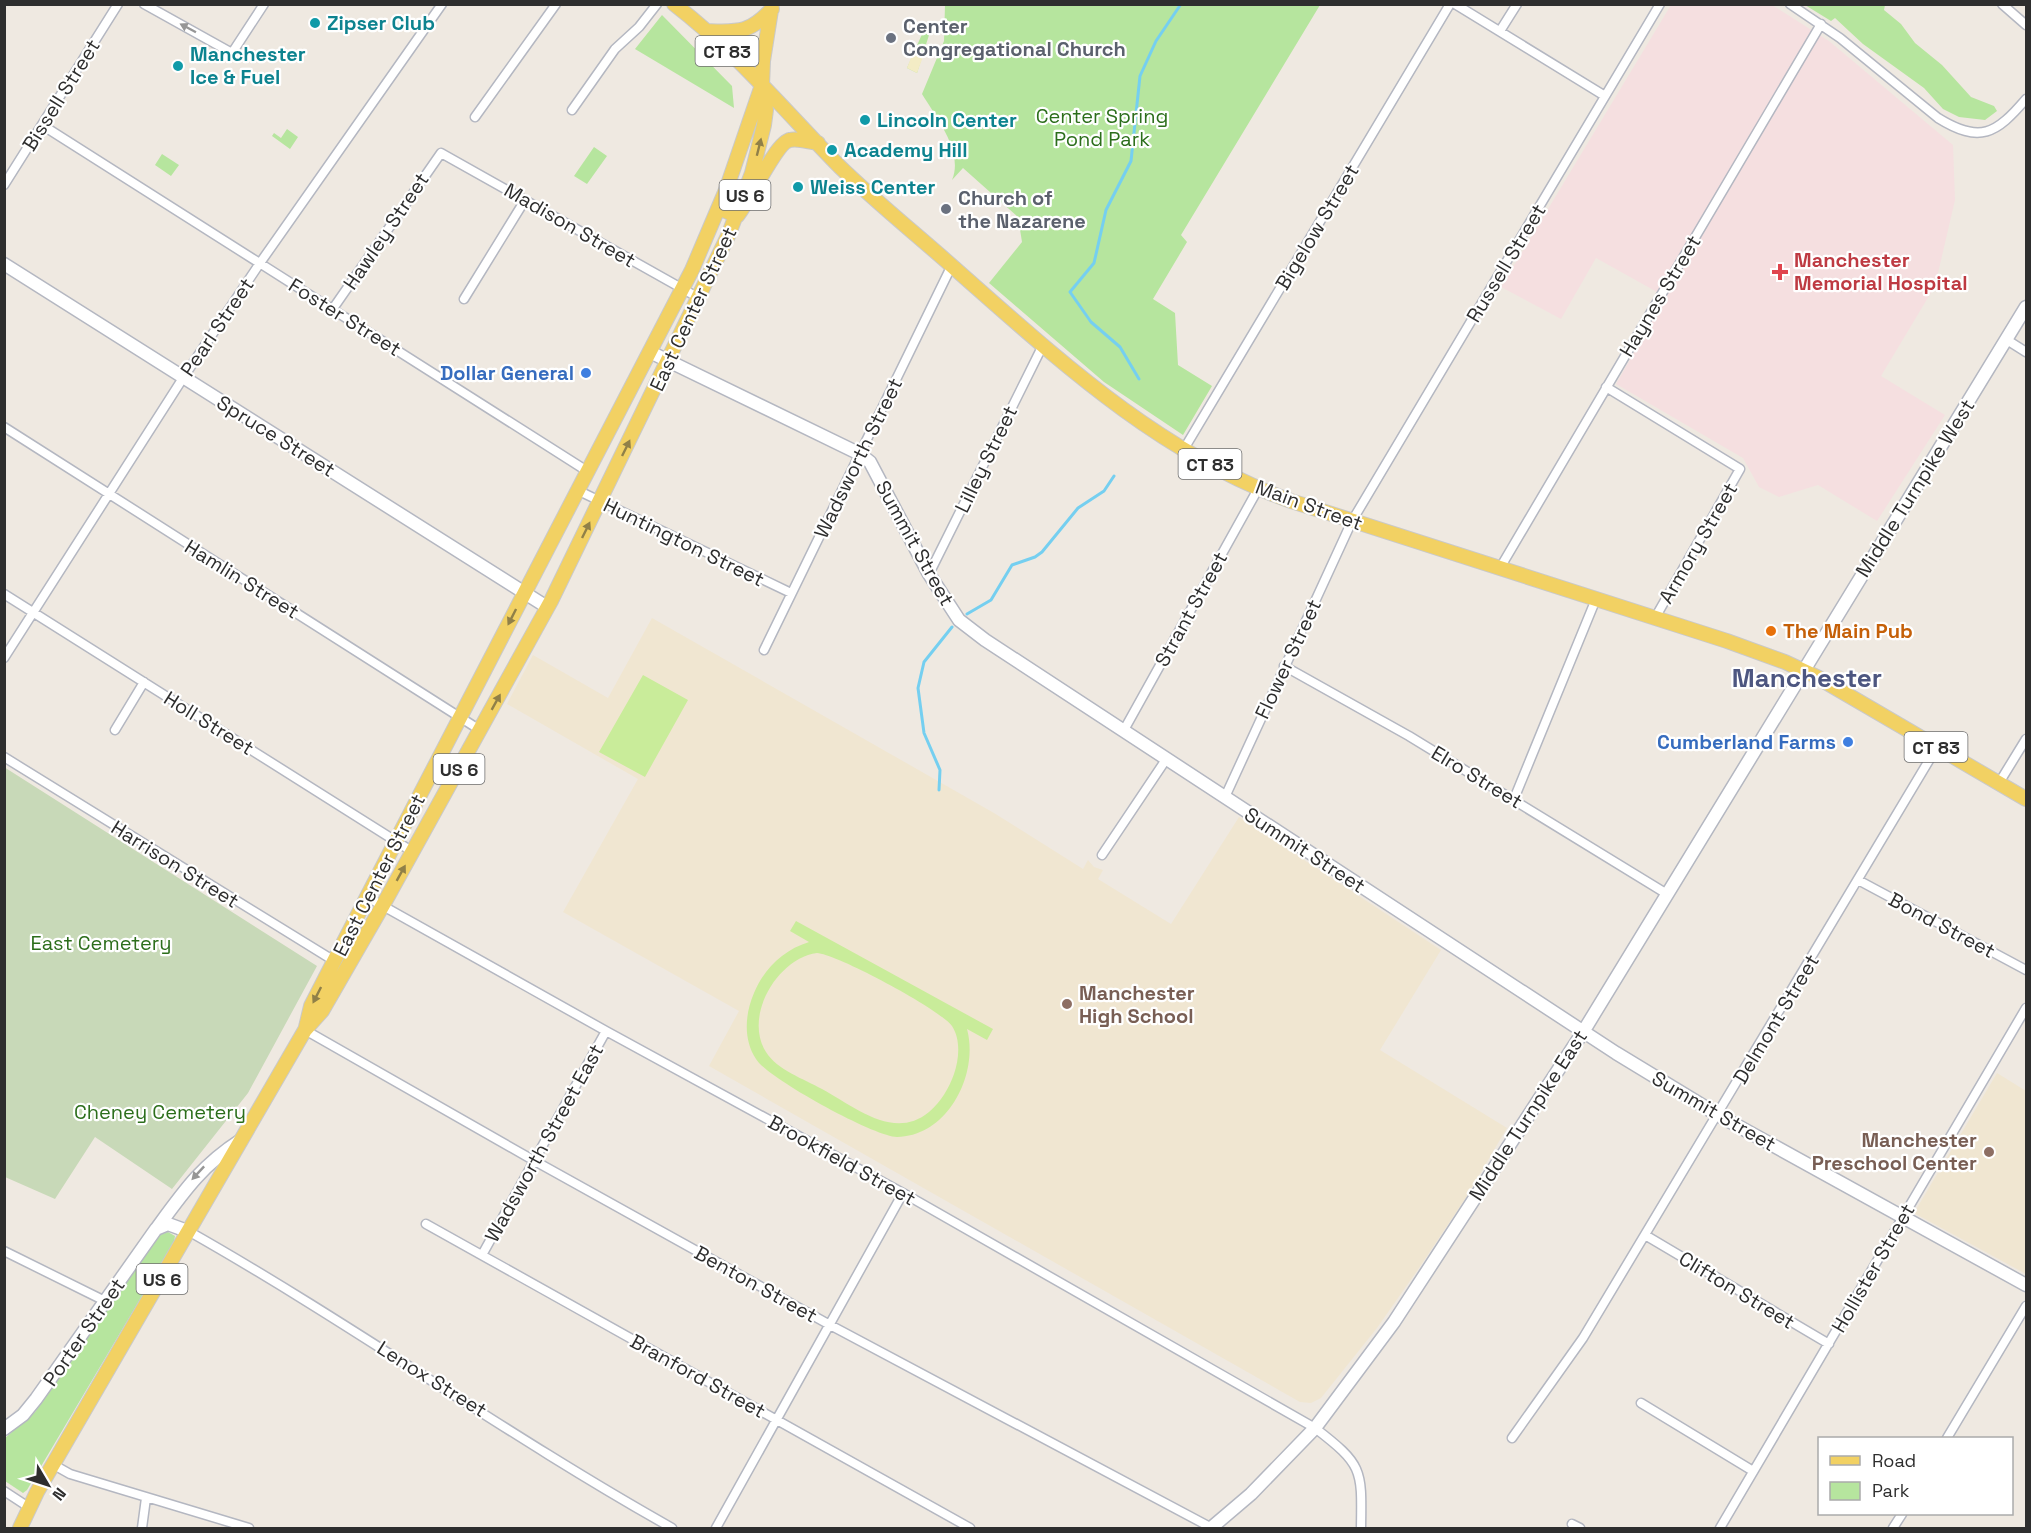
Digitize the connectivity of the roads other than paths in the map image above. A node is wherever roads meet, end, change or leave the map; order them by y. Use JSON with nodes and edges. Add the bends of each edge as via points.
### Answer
{"nodes":[{"id":1,"x":118,"y":4,"type":"edge"},
{"id":2,"x":144,"y":4,"type":"edge"},
{"id":3,"x":264,"y":4,"type":"edge"},
{"id":4,"x":442,"y":4,"type":"edge"},
{"id":5,"x":556,"y":4,"type":"edge"},
{"id":6,"x":657,"y":4,"type":"edge"},
{"id":7,"x":674,"y":4,"type":"edge"},
{"id":8,"x":1450,"y":4,"type":"edge"},
{"id":9,"x":1455,"y":4,"type":"edge"},
{"id":10,"x":1517,"y":4,"type":"edge"},
{"id":11,"x":1660,"y":4,"type":"edge"},
{"id":12,"x":1790,"y":4,"type":"edge"},
{"id":13,"x":2002,"y":4,"type":"edge"},
{"id":14,"x":772,"y":7,"type":"edge"},
{"id":15,"x":1821,"y":24,"type":"junction"},
{"id":16,"x":2026,"y":25,"type":"edge"},
{"id":17,"x":706,"y":31,"type":"junction"},
{"id":18,"x":1500,"y":31,"type":"junction"},
{"id":19,"x":762,"y":86,"type":"junction"},
{"id":20,"x":1605,"y":96,"type":"junction"},
{"id":21,"x":2026,"y":99,"type":"edge"},
{"id":22,"x":572,"y":110,"type":"dead end"},
{"id":23,"x":475,"y":117,"type":"dead end"},
{"id":24,"x":42,"y":125,"type":"junction"},
{"id":25,"x":818,"y":143,"type":"junction"},
{"id":26,"x":440,"y":153,"type":"joint"},
{"id":27,"x":4,"y":185,"type":"edge"},
{"id":28,"x":525,"y":200,"type":"junction"},
{"id":29,"x":719,"y":208,"type":"junction"},
{"id":30,"x":737,"y":216,"type":"junction"},
{"id":31,"x":260,"y":263,"type":"junction"},
{"id":32,"x":4,"y":264,"type":"edge"},
{"id":33,"x":952,"y":265,"type":"junction"},
{"id":34,"x":683,"y":289,"type":"junction"},
{"id":35,"x":699,"y":298,"type":"junction"},
{"id":36,"x":464,"y":299,"type":"dead end"},
{"id":37,"x":2026,"y":307,"type":"edge"},
{"id":38,"x":332,"y":310,"type":"junction"},
{"id":39,"x":2007,"y":340,"type":"junction"},
{"id":40,"x":1042,"y":345,"type":"junction"},
{"id":41,"x":650,"y":352,"type":"junction"},
{"id":42,"x":2026,"y":352,"type":"edge"},
{"id":43,"x":669,"y":361,"type":"junction"},
{"id":44,"x":183,"y":378,"type":"junction"},
{"id":45,"x":1606,"y":387,"type":"junction"},
{"id":46,"x":5,"y":430,"type":"edge"},
{"id":47,"x":1184,"y":449,"type":"junction"},
{"id":48,"x":860,"y":454,"type":"junction"},
{"id":49,"x":587,"y":471,"type":"junction"},
{"id":50,"x":1258,"y":489,"type":"junction"},
{"id":51,"x":577,"y":490,"type":"junction"},
{"id":52,"x":110,"y":495,"type":"junction"},
{"id":53,"x":600,"y":501,"type":"junction"},
{"id":54,"x":1352,"y":521,"type":"junction"},
{"id":55,"x":1500,"y":568,"type":"junction"},
{"id":56,"x":929,"y":574,"type":"junction"},
{"id":57,"x":524,"y":593,"type":"junction"},
{"id":58,"x":791,"y":593,"type":"junction"},
{"id":59,"x":4,"y":594,"type":"edge"},
{"id":60,"x":1596,"y":599,"type":"junction"},
{"id":61,"x":547,"y":607,"type":"junction"},
{"id":62,"x":35,"y":614,"type":"junction"},
{"id":63,"x":1655,"y":618,"type":"junction"},
{"id":64,"x":764,"y":650,"type":"dead end"},
{"id":65,"x":4,"y":658,"type":"edge"},
{"id":66,"x":1284,"y":666,"type":"junction"},
{"id":67,"x":1805,"y":671,"type":"junction"},
{"id":68,"x":144,"y":682,"type":"junction"},
{"id":69,"x":460,"y":717,"type":"junction"},
{"id":70,"x":115,"y":730,"type":"dead end"},
{"id":71,"x":480,"y":730,"type":"junction"},
{"id":72,"x":1124,"y":730,"type":"junction"},
{"id":73,"x":2026,"y":739,"type":"edge"},
{"id":74,"x":1937,"y":747,"type":"junction"},
{"id":75,"x":4,"y":757,"type":"edge"},
{"id":76,"x":1167,"y":759,"type":"junction"},
{"id":77,"x":1999,"y":783,"type":"junction"},
{"id":78,"x":1225,"y":797,"type":"junction"},
{"id":79,"x":1514,"y":799,"type":"junction"},
{"id":80,"x":2026,"y":800,"type":"edge"},
{"id":81,"x":396,"y":840,"type":"junction"},
{"id":82,"x":413,"y":852,"type":"junction"},
{"id":83,"x":1102,"y":855,"type":"dead end"},
{"id":84,"x":1858,"y":880,"type":"junction"},
{"id":85,"x":1667,"y":894,"type":"junction"},
{"id":86,"x":367,"y":897,"type":"junction"},
{"id":87,"x":383,"y":905,"type":"junction"},
{"id":88,"x":340,"y":965,"type":"junction"},
{"id":89,"x":2026,"y":970,"type":"edge"},
{"id":90,"x":2026,"y":1008,"type":"edge"},
{"id":91,"x":305,"y":1030,"type":"junction"},
{"id":92,"x":606,"y":1031,"type":"junction"},
{"id":93,"x":1583,"y":1032,"type":"junction"},
{"id":94,"x":1718,"y":1115,"type":"junction"},
{"id":95,"x":245,"y":1138,"type":"junction"},
{"id":96,"x":533,"y":1160,"type":"junction"},
{"id":97,"x":903,"y":1193,"type":"junction"},
{"id":98,"x":1904,"y":1216,"type":"junction"},
{"id":99,"x":426,"y":1224,"type":"dead end"},
{"id":100,"x":156,"y":1228,"type":"junction"},
{"id":101,"x":190,"y":1232,"type":"junction"},
{"id":102,"x":1645,"y":1235,"type":"junction"},
{"id":103,"x":4,"y":1251,"type":"edge"},
{"id":104,"x":482,"y":1255,"type":"junction"},
{"id":105,"x":2026,"y":1285,"type":"edge"},
{"id":106,"x":105,"y":1301,"type":"junction"},
{"id":107,"x":2026,"y":1306,"type":"edge"},
{"id":108,"x":830,"y":1325,"type":"junction"},
{"id":109,"x":1829,"y":1344,"type":"junction"},
{"id":110,"x":1641,"y":1403,"type":"dead end"},
{"id":111,"x":776,"y":1419,"type":"junction"},
{"id":112,"x":1315,"y":1428,"type":"junction"},
{"id":113,"x":4,"y":1429,"type":"edge"},
{"id":114,"x":1948,"y":1437,"type":"edge"},
{"id":115,"x":1512,"y":1438,"type":"dead end"},
{"id":116,"x":54,"y":1465,"type":"junction"},
{"id":117,"x":1753,"y":1471,"type":"junction"},
{"id":118,"x":4,"y":1491,"type":"edge"},
{"id":119,"x":146,"y":1498,"type":"junction"},
{"id":120,"x":30,"y":1508,"type":"junction"},
{"id":121,"x":1901,"y":1515,"type":"edge"},
{"id":122,"x":20,"y":1528,"type":"edge"},
{"id":123,"x":142,"y":1528,"type":"edge"},
{"id":124,"x":249,"y":1528,"type":"edge"},
{"id":125,"x":672,"y":1528,"type":"edge"},
{"id":126,"x":716,"y":1528,"type":"edge"},
{"id":127,"x":970,"y":1528,"type":"edge"},
{"id":128,"x":1212,"y":1528,"type":"edge"},
{"id":129,"x":1361,"y":1528,"type":"edge"},
{"id":130,"x":1720,"y":1528,"type":"edge"},
{"id":131,"x":1893,"y":1528,"type":"edge"}],
"edges":[{"from":1,"to":24,"type":"street","name":"Bissell Street"},
{"from":3,"to":2,"type":"street","one_way":true,"via":[[232,53]]},
{"from":4,"to":31,"type":"street","name":"Pearl Street"},
{"from":5,"to":23,"type":"street"},
{"from":6,"to":22,"type":"street","via":[[615,49]]},
{"from":7,"to":17,"type":"main road","name":"Main Street","number":"CT 83"},
{"from":8,"to":47,"type":"street","name":"Bigelow Street"},
{"from":9,"to":18,"type":"street"},
{"from":10,"to":18,"type":"street"},
{"from":11,"to":20,"type":"street","name":"Russell Street"},
{"from":12,"to":15,"type":"street"},
{"from":13,"to":16,"type":"street"},
{"from":14,"to":17,"type":"main road","via":[[746,30]]},
{"from":14,"to":19,"type":"main road","number":"US 6"},
{"from":15,"to":21,"type":"street","via":[[1954,128],[1974,134],[1993,131],[2007,122]]},
{"from":15,"to":45,"type":"street","name":"Haynes Street"},
{"from":17,"to":19,"type":"main road","name":"Main Street","number":"CT 83"},
{"from":18,"to":20,"type":"street"},
{"from":19,"to":25,"type":"main road","name":"Main Street","number":"CT 83"},
{"from":19,"to":29,"type":"main road","name":"East Center Street","number":"US 6"},
{"from":30,"to":19,"type":"main road","name":"East Center Street","number":"US 6","one_way":true,"via":[[762,136],[766,110]]},
{"from":20,"to":54,"type":"street","name":"Russell Street"},
{"from":24,"to":27,"type":"street","name":"Bissell Street"},
{"from":24,"to":31,"type":"street","name":"Foster Street"},
{"from":25,"to":30,"type":"main road","via":[[792,140],[781,144]]},
{"from":25,"to":33,"type":"main road","name":"Main Street","number":"CT 83","via":[[853,179]]},
{"from":26,"to":28,"type":"street","name":"Madison Street"},
{"from":26,"to":38,"type":"street","name":"Hawley Street"},
{"from":28,"to":34,"type":"street","name":"Madison Street"},
{"from":28,"to":36,"type":"street"},
{"from":29,"to":30,"type":"main road"},
{"from":29,"to":34,"type":"main road","name":"East Center Street","number":"US 6"},
{"from":30,"to":35,"type":"main road","name":"East Center Street","number":"US 6"},
{"from":31,"to":38,"type":"street","name":"Foster Street"},
{"from":31,"to":44,"type":"street","name":"Pearl Street"},
{"from":32,"to":44,"type":"street","name":"Spruce Street"},
{"from":33,"to":40,"type":"main road","name":"Main Street","number":"CT 83"},
{"from":33,"to":48,"type":"street","name":"Wadsworth Street"},
{"from":34,"to":35,"type":"street","name":"Madison Street"},
{"from":34,"to":41,"type":"main road","name":"East Center Street","number":"US 6"},
{"from":35,"to":43,"type":"main road","name":"East Center Street","number":"US 6"},
{"from":37,"to":39,"type":"street","name":"Middle Turnpike West"},
{"from":38,"to":49,"type":"street","name":"Foster Street"},
{"from":39,"to":42,"type":"street"},
{"from":39,"to":67,"type":"street","name":"Middle Turnpike West"},
{"from":40,"to":47,"type":"main road","name":"Main Street","number":"CT 83","via":[[1120,409]]},
{"from":40,"to":56,"type":"street","name":"Lilley Street"},
{"from":41,"to":43,"type":"street","name":"Summit Street"},
{"from":41,"to":49,"type":"main road","name":"East Center Street","number":"US 6"},
{"from":43,"to":48,"type":"street","name":"Summit Street"},
{"from":53,"to":43,"type":"main road","name":"East Center Street","number":"US 6","one_way":true},
{"from":44,"to":52,"type":"street","name":"Pearl Street"},
{"from":44,"to":57,"type":"street","name":"Spruce Street"},
{"from":45,"to":55,"type":"street","name":"Haynes Street"},
{"from":45,"to":63,"type":"street","name":"Armory Street","via":[[1740,469]]},
{"from":46,"to":52,"type":"street","name":"Hamlin Street"},
{"from":47,"to":50,"type":"main road","name":"Main Street","number":"CT 83"},
{"from":48,"to":56,"type":"street","name":"Summit Street","via":[[870,462]]},
{"from":48,"to":58,"type":"street","name":"Wadsworth Street"},
{"from":49,"to":51,"type":"main road","name":"East Center Street","number":"US 6"},
{"from":50,"to":54,"type":"main road","name":"Main Street","number":"CT 83"},
{"from":50,"to":72,"type":"street","name":"Strant Street"},
{"from":51,"to":53,"type":"street","name":"Huntington Street"},
{"from":51,"to":57,"type":"main road","name":"East Center Street","number":"US 6"},
{"from":52,"to":62,"type":"street","name":"Pearl Street"},
{"from":52,"to":69,"type":"street","name":"Hamlin Street"},
{"from":53,"to":58,"type":"street","name":"Huntington Street"},
{"from":61,"to":53,"type":"main road","name":"East Center Street","number":"US 6","one_way":true},
{"from":54,"to":55,"type":"main road","name":"Main Street","number":"CT 83"},
{"from":54,"to":66,"type":"street","name":"Flower Street"},
{"from":55,"to":60,"type":"main road","name":"Main Street","number":"CT 83"},
{"from":56,"to":72,"type":"street","name":"Summit Street","via":[[962,622]]},
{"from":57,"to":61,"type":"street","name":"Spruce Street"},
{"from":57,"to":69,"type":"main road","name":"East Center Street","number":"US 6","one_way":true},
{"from":58,"to":64,"type":"street","name":"Wadsworth Street"},
{"from":59,"to":62,"type":"street","name":"Holl Street"},
{"from":60,"to":63,"type":"main road","name":"Main Street","number":"CT 83"},
{"from":60,"to":79,"type":"street"},
{"from":71,"to":61,"type":"main road","name":"East Center Street","number":"US 6","one_way":true},
{"from":62,"to":65,"type":"street","name":"Pearl Street"},
{"from":62,"to":68,"type":"street","name":"Holl Street"},
{"from":63,"to":67,"type":"main road","name":"Main Street","number":"CT 83"},
{"from":66,"to":78,"type":"street","name":"Flower Street"},
{"from":66,"to":79,"type":"street","name":"Elro Street"},
{"from":67,"to":74,"type":"main road","name":"Main Street","number":"CT 83"},
{"from":67,"to":85,"type":"street","name":"Middle Turnpike East"},
{"from":68,"to":70,"type":"street"},
{"from":68,"to":81,"type":"street","name":"Holl Street"},
{"from":69,"to":71,"type":"street","name":"Hamlin Street"},
{"from":69,"to":81,"type":"main road","name":"East Center Street","number":"US 6"},
{"from":71,"to":82,"type":"main road","name":"East Center Street","number":"US 6"},
{"from":72,"to":76,"type":"street","name":"Summit Street"},
{"from":73,"to":77,"type":"street"},
{"from":74,"to":77,"type":"main road","name":"Main Street","number":"CT 83"},
{"from":74,"to":84,"type":"street","name":"Delmont Street"},
{"from":75,"to":88,"type":"street","name":"Harrison Street"},
{"from":76,"to":78,"type":"street","name":"Summit Street"},
{"from":76,"to":83,"type":"street"},
{"from":77,"to":80,"type":"main road","name":"Main Street","number":"CT 83"},
{"from":78,"to":93,"type":"street","name":"Summit Street"},
{"from":79,"to":85,"type":"street","name":"Elro Street"},
{"from":81,"to":82,"type":"street","name":"Holl Street"},
{"from":81,"to":86,"type":"main road","name":"East Center Street","number":"US 6"},
{"from":87,"to":82,"type":"main road","name":"East Center Street","number":"US 6","one_way":true},
{"from":84,"to":89,"type":"street","name":"Bond Street"},
{"from":84,"to":94,"type":"street","name":"Delmont Street"},
{"from":85,"to":93,"type":"street","name":"Middle Turnpike East"},
{"from":86,"to":87,"type":"street","name":"Brookfield Street"},
{"from":86,"to":88,"type":"main road","name":"East Center Street","number":"US 6"},
{"from":87,"to":88,"type":"main road","name":"East Center Street","number":"US 6"},
{"from":87,"to":92,"type":"street","name":"Brookfield Street"},
{"from":88,"to":91,"type":"main road","name":"East Center Street","number":"US 6","via":[[322,1011]]},
{"from":90,"to":98,"type":"street","name":"Hollister Street"},
{"from":91,"to":95,"type":"main road","name":"East Center Street","number":"US 6"},
{"from":91,"to":96,"type":"street","name":"Benton Street"},
{"from":92,"to":96,"type":"street","name":"Wadsworth Street East"},
{"from":92,"to":97,"type":"street","name":"Brookfield Street"},
{"from":93,"to":94,"type":"street","name":"Summit Street"},
{"from":93,"to":112,"type":"street","name":"Middle Turnpike East","via":[[1394,1322]]},
{"from":94,"to":98,"type":"street","name":"Summit Street"},
{"from":94,"to":102,"type":"street","name":"Delmont Street"},
{"from":95,"to":100,"type":"street","name":"Porter Street","one_way":true,"via":[[204,1167]]},
{"from":95,"to":101,"type":"main road","name":"East Center Street","number":"US 6"},
{"from":96,"to":104,"type":"street","name":"Wadsworth Street East"},
{"from":96,"to":108,"type":"street","name":"Benton Street"},
{"from":97,"to":108,"type":"street"},
{"from":97,"to":112,"type":"street","name":"Brookfield Street"},
{"from":98,"to":105,"type":"street","name":"Summit Street"},
{"from":98,"to":109,"type":"street","name":"Hollister Street"},
{"from":99,"to":104,"type":"street","name":"Branford Street"},
{"from":100,"to":101,"type":"street","via":[[168,1224]]},
{"from":100,"to":106,"type":"street","name":"Porter Street"},
{"from":101,"to":116,"type":"main road","name":"East Center Street","number":"US 6"},
{"from":101,"to":125,"type":"street","name":"Lenox Street","via":[[268,1276],[600,1487]]},
{"from":102,"to":109,"type":"street","name":"Clifton Street"},
{"from":102,"to":115,"type":"street","name":"Delmont Street","via":[[1583,1338]]},
{"from":103,"to":106,"type":"street"},
{"from":104,"to":111,"type":"street","name":"Branford Street"},
{"from":106,"to":113,"type":"street","name":"Porter Street","via":[[36,1399]]},
{"from":107,"to":114,"type":"street"},
{"from":108,"to":111,"type":"street"},
{"from":108,"to":128,"type":"street","name":"Benton Street"},
{"from":109,"to":117,"type":"street","name":"Hollister Street"},
{"from":110,"to":117,"type":"street"},
{"from":111,"to":126,"type":"street"},
{"from":111,"to":127,"type":"street","name":"Branford Street"},
{"from":112,"to":128,"type":"street","name":"Middle Turnpike East"},
{"from":112,"to":129,"type":"street","name":"Brookfield Street","via":[[1357,1466],[1362,1481]]},
{"from":116,"to":119,"type":"street","via":[[70,1474]]},
{"from":116,"to":120,"type":"main road","name":"East Center Street","number":"US 6"},
{"from":117,"to":130,"type":"street","name":"Hollister Street"},
{"from":118,"to":120,"type":"street"},
{"from":119,"to":123,"type":"street"},
{"from":119,"to":124,"type":"street"},
{"from":120,"to":122,"type":"main road","name":"East Center Street","number":"US 6"},
{"from":121,"to":131,"type":"street"}]}
